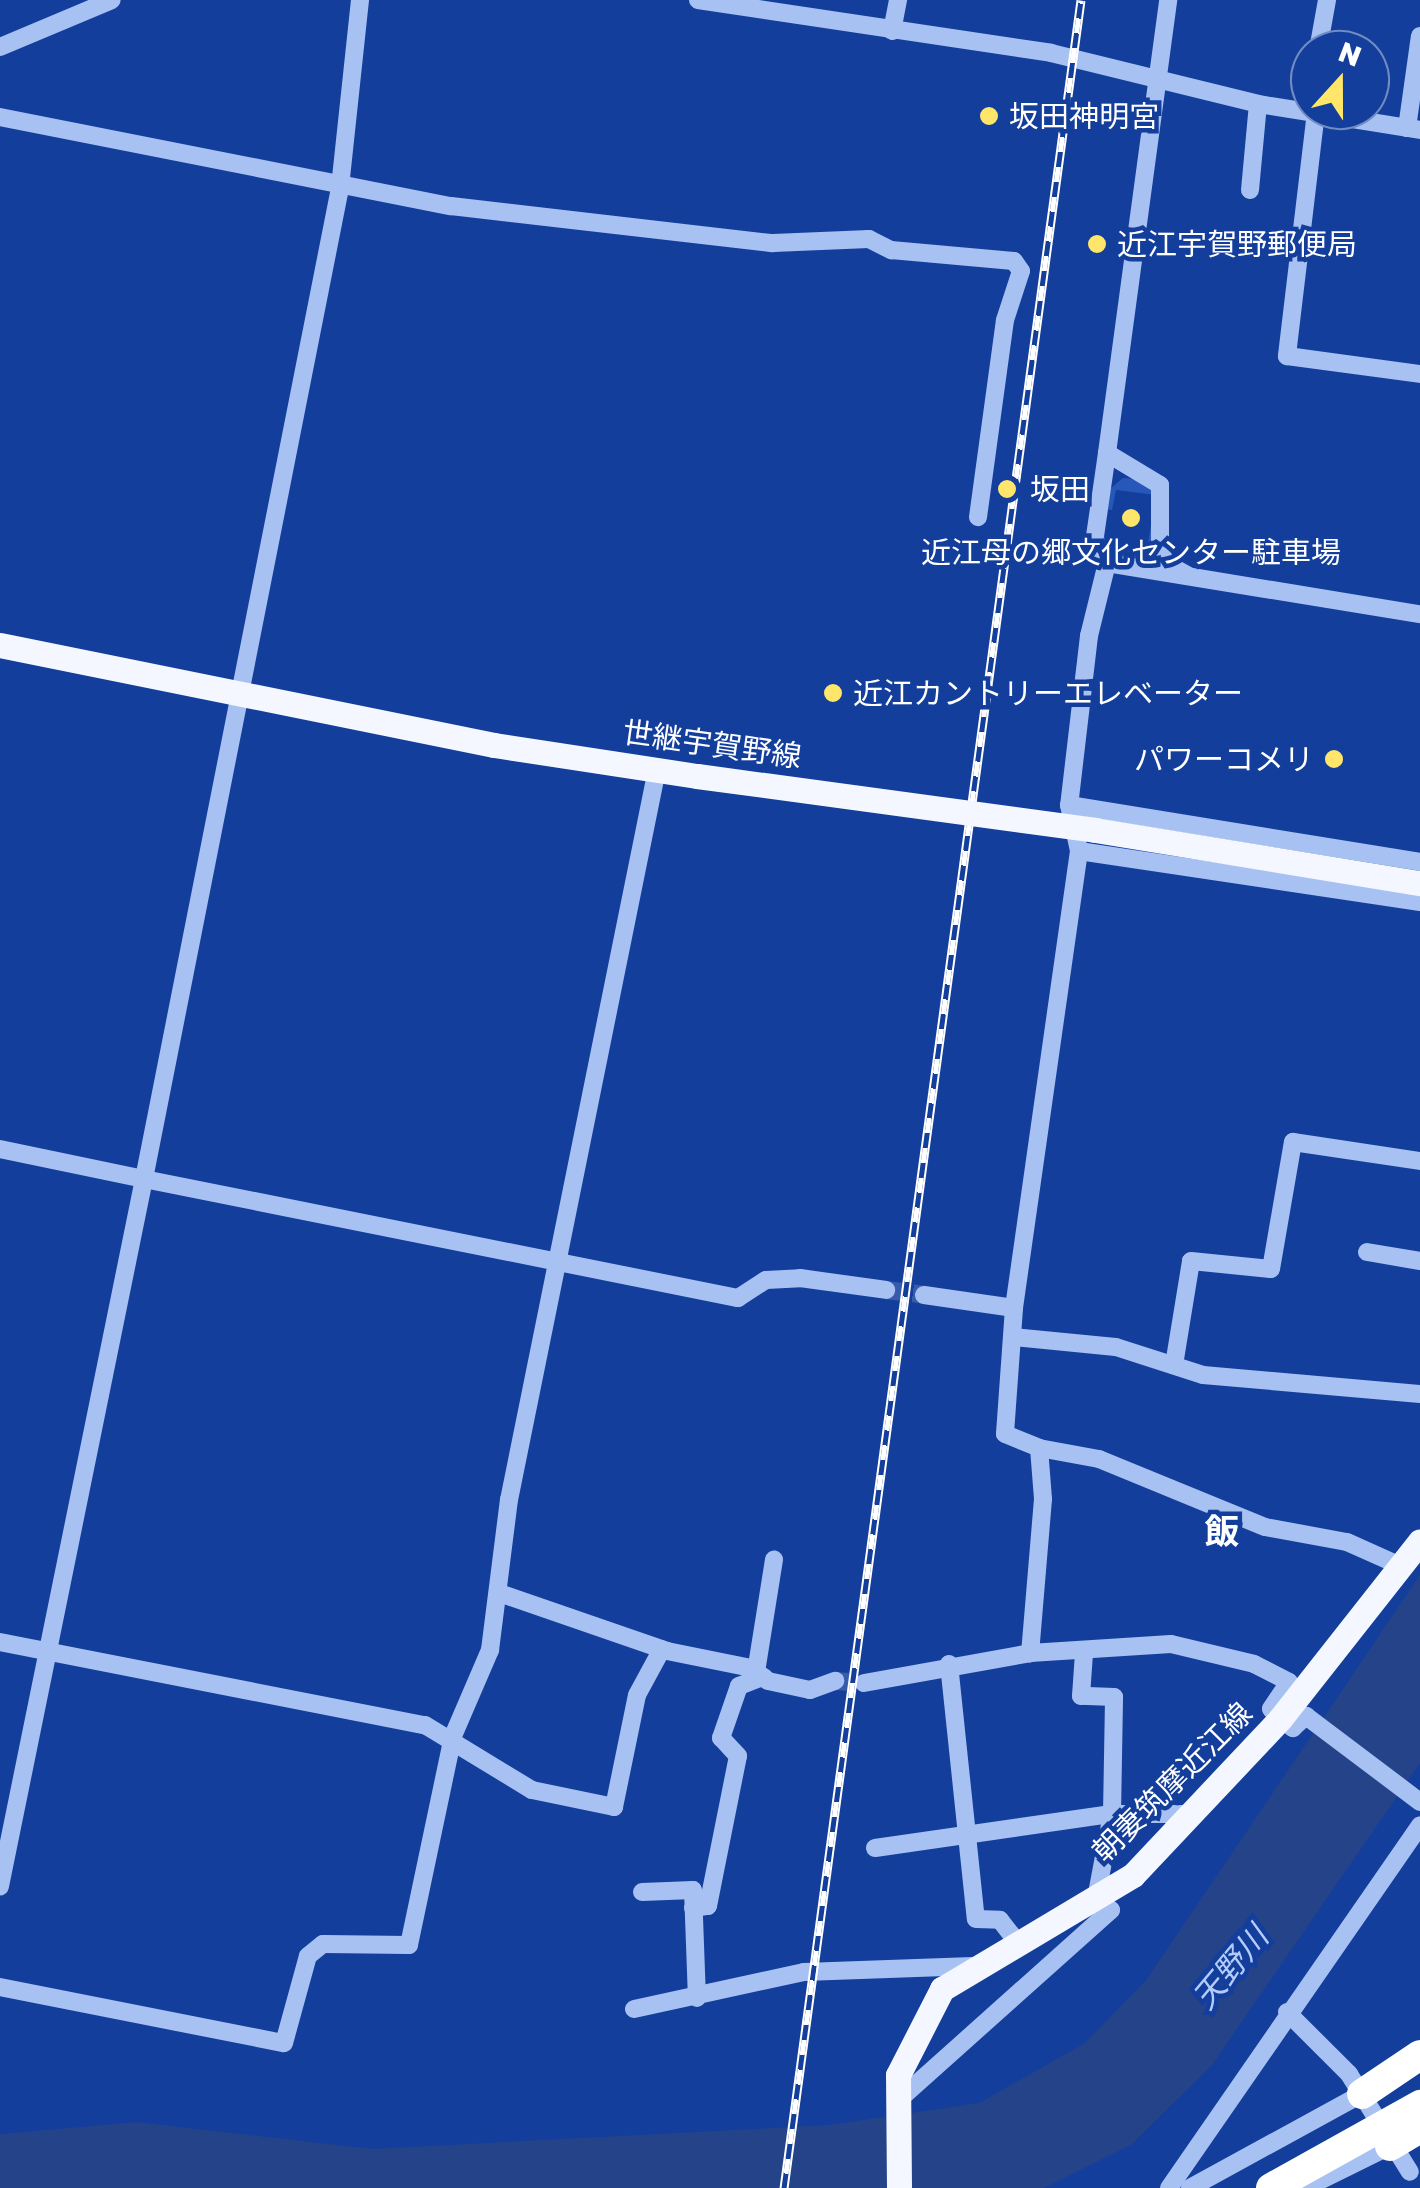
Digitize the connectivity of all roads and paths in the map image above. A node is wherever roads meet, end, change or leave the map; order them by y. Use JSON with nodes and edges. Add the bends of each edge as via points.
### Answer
{"nodes":[{"id":1,"x":112,"y":0,"type":"edge"},
{"id":2,"x":360,"y":0,"type":"edge"},
{"id":3,"x":698,"y":0,"type":"edge"},
{"id":4,"x":898,"y":0,"type":"edge"},
{"id":5,"x":1168,"y":0,"type":"edge"},
{"id":6,"x":1327,"y":0,"type":"edge"},
{"id":7,"x":1322,"y":30,"type":"edge"},
{"id":8,"x":892,"y":31,"type":"junction"},
{"id":9,"x":1420,"y":36,"type":"edge"},
{"id":10,"x":0,"y":47,"type":"edge"},
{"id":11,"x":1154,"y":77,"type":"junction"},
{"id":12,"x":1258,"y":104,"type":"junction"},
{"id":13,"x":1290,"y":106,"type":"edge"},
{"id":14,"x":0,"y":117,"type":"edge"},
{"id":15,"x":1414,"y":129,"type":"edge"},
{"id":16,"x":1309,"y":130,"type":"edge"},
{"id":17,"x":340,"y":188,"type":"junction"},
{"id":18,"x":1250,"y":190,"type":"dead end"},
{"id":19,"x":1420,"y":374,"type":"edge"},
{"id":20,"x":1107,"y":453,"type":"junction"},
{"id":21,"x":1130,"y":472,"type":"junction"},
{"id":22,"x":1100,"y":495,"type":"junction"},
{"id":23,"x":978,"y":516,"type":"dead end"},
{"id":24,"x":1160,"y":548,"type":"junction"},
{"id":25,"x":1107,"y":562,"type":"junction"},
{"id":26,"x":1134,"y":568,"type":"junction"},
{"id":27,"x":1189,"y":576,"type":"junction"},
{"id":28,"x":1420,"y":614,"type":"edge"},
{"id":29,"x":0,"y":645,"type":"edge"},
{"id":30,"x":242,"y":694,"type":"junction"},
{"id":31,"x":657,"y":769,"type":"junction"},
{"id":32,"x":1069,"y":805,"type":"junction"},
{"id":33,"x":1079,"y":851,"type":"junction"},
{"id":34,"x":1420,"y":862,"type":"edge"},
{"id":35,"x":1420,"y":882,"type":"edge"},
{"id":36,"x":1420,"y":902,"type":"edge"},
{"id":37,"x":0,"y":1149,"type":"edge"},
{"id":38,"x":1420,"y":1161,"type":"edge"},
{"id":39,"x":144,"y":1179,"type":"junction"},
{"id":40,"x":1367,"y":1252,"type":"dead end"},
{"id":41,"x":1420,"y":1260,"type":"edge"},
{"id":42,"x":564,"y":1264,"type":"junction"},
{"id":43,"x":886,"y":1290,"type":"tunnel mouth"},
{"id":44,"x":924,"y":1296,"type":"tunnel mouth"},
{"id":45,"x":1014,"y":1308,"type":"junction"},
{"id":46,"x":1014,"y":1337,"type":"junction"},
{"id":47,"x":1174,"y":1365,"type":"junction"},
{"id":48,"x":1420,"y":1394,"type":"edge"},
{"id":49,"x":1040,"y":1448,"type":"junction"},
{"id":50,"x":1420,"y":1541,"type":"edge"},
{"id":51,"x":774,"y":1558,"type":"dead end"},
{"id":52,"x":1403,"y":1567,"type":"junction"},
{"id":53,"x":499,"y":1593,"type":"junction"},
{"id":54,"x":0,"y":1642,"type":"edge"},
{"id":55,"x":662,"y":1649,"type":"junction"},
{"id":56,"x":47,"y":1651,"type":"junction"},
{"id":57,"x":1030,"y":1653,"type":"junction"},
{"id":58,"x":1084,"y":1653,"type":"junction"},
{"id":59,"x":949,"y":1664,"type":"junction"},
{"id":60,"x":759,"y":1675,"type":"junction"},
{"id":61,"x":835,"y":1681,"type":"tunnel mouth"},
{"id":62,"x":864,"y":1683,"type":"tunnel mouth"},
{"id":63,"x":1293,"y":1718,"type":"junction"},
{"id":64,"x":453,"y":1736,"type":"junction"},
{"id":65,"x":1418,"y":1800,"type":"edge"},
{"id":66,"x":1112,"y":1814,"type":"junction"},
{"id":67,"x":1193,"y":1814,"type":"junction"},
{"id":68,"x":1420,"y":1826,"type":"edge"},
{"id":69,"x":969,"y":1832,"type":"junction"},
{"id":70,"x":875,"y":1848,"type":"dead end"},
{"id":71,"x":0,"y":1886,"type":"edge"},
{"id":72,"x":642,"y":1892,"type":"dead end"},
{"id":73,"x":1096,"y":1899,"type":"junction"},
{"id":74,"x":693,"y":1908,"type":"junction"},
{"id":75,"x":1018,"y":1943,"type":"junction"},
{"id":76,"x":974,"y":1966,"type":"junction"},
{"id":77,"x":0,"y":1987,"type":"edge"},
{"id":78,"x":696,"y":1998,"type":"junction"},
{"id":79,"x":634,"y":2009,"type":"dead end"},
{"id":80,"x":1287,"y":2012,"type":"junction"},
{"id":81,"x":1420,"y":2040,"type":"edge"},
{"id":82,"x":1420,"y":2055,"type":"edge"},
{"id":83,"x":1358,"y":2088,"type":"junction"},
{"id":84,"x":902,"y":2104,"type":"junction"},
{"id":85,"x":1420,"y":2105,"type":"edge"},
{"id":86,"x":1420,"y":2128,"type":"edge"},
{"id":87,"x":1402,"y":2147,"type":"edge"},
{"id":88,"x":1411,"y":2176,"type":"edge"},
{"id":89,"x":898,"y":2188,"type":"edge"},
{"id":90,"x":1170,"y":2188,"type":"edge"},
{"id":91,"x":1190,"y":2188,"type":"edge"},
{"id":92,"x":1270,"y":2188,"type":"edge"},
{"id":93,"x":1305,"y":2188,"type":"edge"}],
"edges":[{"from":1,"to":10,"type":"street"},
{"from":2,"to":17,"type":"street"},
{"from":3,"to":8,"type":"street"},
{"from":4,"to":8,"type":"street"},
{"from":5,"to":11,"type":"street"},
{"from":6,"to":7,"type":"street"},
{"from":8,"to":11,"type":"street"},
{"from":9,"to":15,"type":"street"},
{"from":11,"to":12,"type":"street"},
{"from":11,"to":20,"type":"street"},
{"from":12,"to":13,"type":"street"},
{"from":12,"to":18,"type":"street"},
{"from":14,"to":17,"type":"street"},
{"from":16,"to":19,"type":"street","via":[[1287,356]]},
{"from":17,"to":23,"type":"street","via":[[772,243],[868,238],[891,250],[1014,261],[1021,270],[1005,320]]},
{"from":17,"to":30,"type":"street"},
{"from":20,"to":21,"type":"street"},
{"from":20,"to":22,"type":"street"},
{"from":21,"to":22,"type":"street"},
{"from":21,"to":24,"type":"street","via":[[1160,485]]},
{"from":22,"to":25,"type":"street","via":[[1094,544]]},
{"from":24,"to":26,"type":"street"},
{"from":24,"to":27,"type":"street","via":[[1166,563]]},
{"from":25,"to":26,"type":"street"},
{"from":25,"to":32,"type":"street","via":[[1095,588]]},
{"from":26,"to":27,"type":"street"},
{"from":27,"to":28,"type":"street"},
{"from":29,"to":30,"type":"main road","name":"世継宇賀野線"},
{"from":30,"to":31,"type":"main road","name":"世継宇賀野線"},
{"from":30,"to":39,"type":"street"},
{"from":31,"to":35,"type":"main road","name":"世継宇賀野線","bridge":true},
{"from":31,"to":42,"type":"street"},
{"from":32,"to":33,"type":"street"},
{"from":32,"to":34,"type":"street"},
{"from":33,"to":36,"type":"street"},
{"from":33,"to":45,"type":"street"},
{"from":37,"to":39,"type":"street"},
{"from":38,"to":47,"type":"street","via":[[1293,1142],[1270,1269],[1191,1261]]},
{"from":39,"to":42,"type":"street"},
{"from":39,"to":56,"type":"street"},
{"from":40,"to":41,"type":"street"},
{"from":42,"to":43,"type":"street","via":[[738,1298],[766,1280],[800,1278]]},
{"from":42,"to":53,"type":"street","via":[[509,1500]]},
{"from":44,"to":45,"type":"street"},
{"from":45,"to":46,"type":"street"},
{"from":46,"to":47,"type":"street","via":[[1116,1347]]},
{"from":46,"to":49,"type":"street","via":[[1005,1434]]},
{"from":47,"to":48,"type":"street"},
{"from":49,"to":52,"type":"street","via":[[1099,1459],[1265,1527],[1347,1542]]},
{"from":49,"to":57,"type":"street"},
{"from":50,"to":52,"type":"main road","name":"朝妻筑摩近江線"},
{"from":51,"to":60,"type":"street"},
{"from":52,"to":63,"type":"main road","name":"朝妻筑摩近江線"},
{"from":53,"to":55,"type":"street"},
{"from":53,"to":64,"type":"street","via":[[490,1650]]},
{"from":54,"to":56,"type":"street"},
{"from":55,"to":60,"type":"street"},
{"from":55,"to":64,"type":"street","via":[[637,1695],[614,1807],[532,1790]]},
{"from":56,"to":64,"type":"street"},
{"from":56,"to":71,"type":"street"},
{"from":57,"to":58,"type":"street"},
{"from":57,"to":59,"type":"street"},
{"from":58,"to":63,"type":"street","via":[[1171,1644],[1254,1664],[1289,1682],[1270,1709]]},
{"from":58,"to":66,"type":"street","via":[[1081,1696],[1114,1698]]},
{"from":59,"to":62,"type":"street"},
{"from":59,"to":69,"type":"street"},
{"from":60,"to":61,"type":"street","via":[[810,1690]]},
{"from":60,"to":74,"type":"street","via":[[739,1686],[721,1738],[738,1756],[708,1906]]},
{"from":63,"to":65,"type":"street"},
{"from":63,"to":67,"type":"main road","name":"朝妻筑摩近江線"},
{"from":64,"to":77,"type":"street","via":[[409,1945],[323,1944],[308,1956],[284,2044]]},
{"from":66,"to":67,"type":"street"},
{"from":66,"to":69,"type":"street"},
{"from":66,"to":73,"type":"street"},
{"from":67,"to":73,"type":"main road","name":"朝妻筑摩近江線","via":[[1133,1876]]},
{"from":68,"to":80,"type":"street"},
{"from":69,"to":70,"type":"street"},
{"from":69,"to":75,"type":"street","via":[[976,1920],[1000,1920]]},
{"from":72,"to":74,"type":"street","via":[[693,1890]]},
{"from":73,"to":75,"type":"main road","name":"朝妻筑摩近江線"},
{"from":73,"to":84,"type":"street","via":[[1111,1910]]},
{"from":74,"to":78,"type":"street"},
{"from":75,"to":76,"type":"main road","name":"朝妻筑摩近江線"},
{"from":76,"to":78,"type":"street","via":[[804,1972]]},
{"from":76,"to":84,"type":"main road","name":"朝妻筑摩近江線","via":[[922,2016],[898,2076]]},
{"from":78,"to":79,"type":"street"},
{"from":80,"to":83,"type":"street"},
{"from":80,"to":90,"type":"street"},
{"from":81,"to":83,"type":"street"},
{"from":82,"to":83,"type":"highway"},
{"from":83,"to":87,"type":"street"},
{"from":83,"to":91,"type":"street"},
{"from":84,"to":89,"type":"main road","name":"朝妻筑摩近江線"},
{"from":85,"to":92,"type":"highway","bridge":true},
{"from":86,"to":87,"type":"highway"},
{"from":87,"to":88,"type":"street"},
{"from":87,"to":93,"type":"street"}]}
